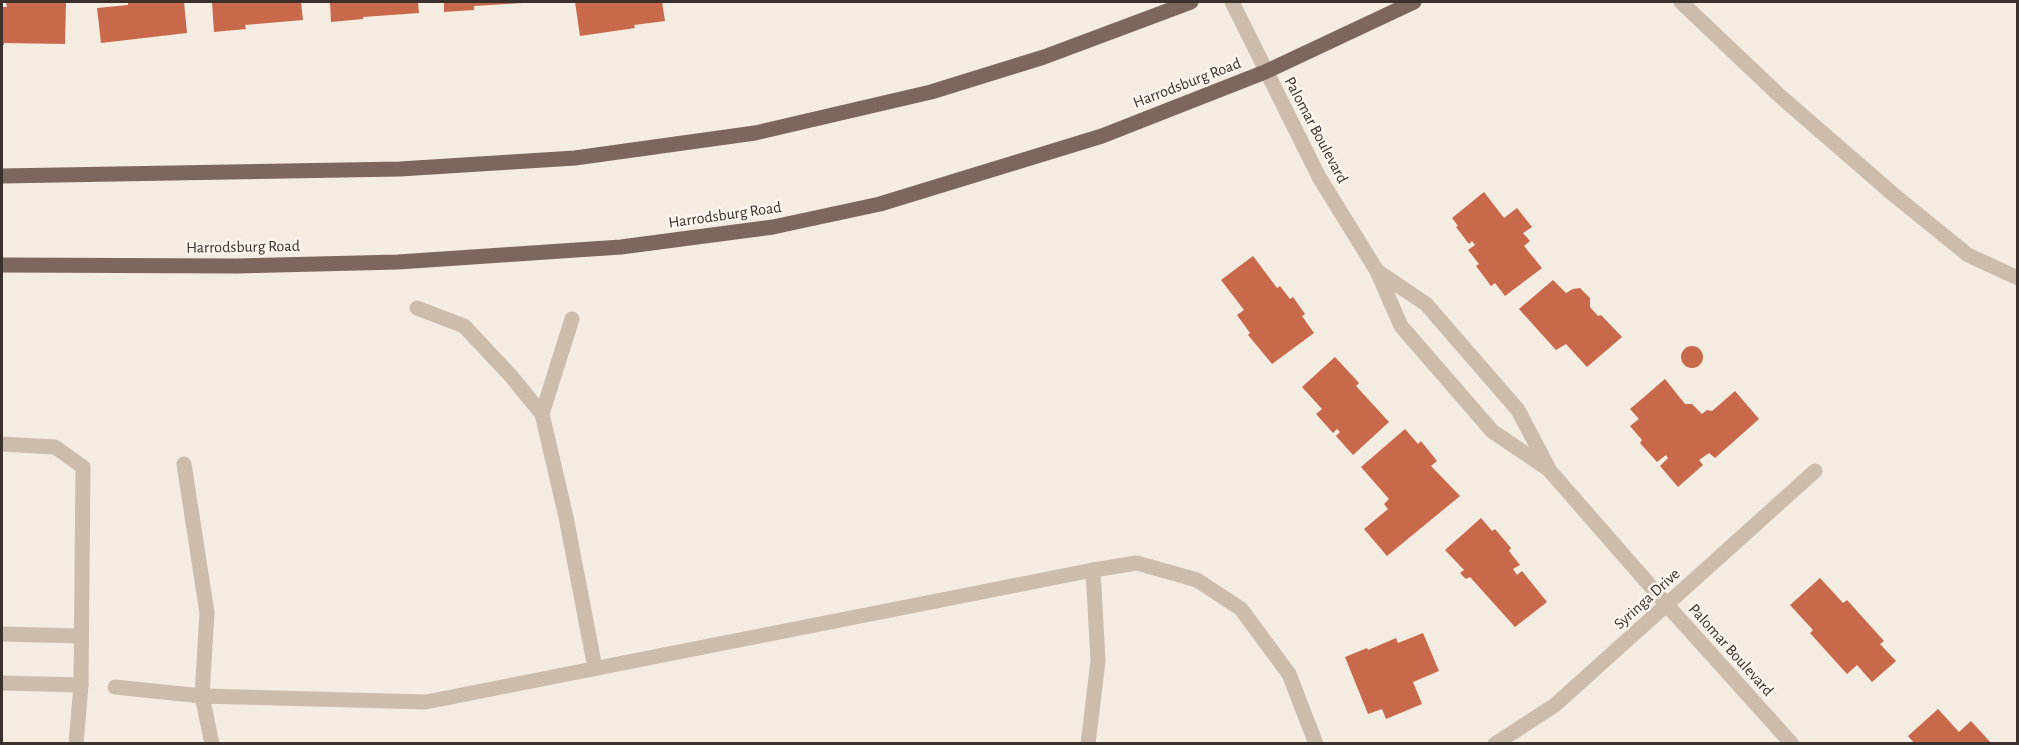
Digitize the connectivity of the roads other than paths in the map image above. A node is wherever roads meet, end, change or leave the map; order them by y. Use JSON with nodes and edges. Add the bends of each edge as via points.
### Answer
{"nodes":[{"id":1,"x":1191,"y":2,"type":"edge"},
{"id":2,"x":1232,"y":2,"type":"edge"},
{"id":3,"x":1414,"y":2,"type":"edge"},
{"id":4,"x":1681,"y":2,"type":"edge"},
{"id":5,"x":1265,"y":72,"type":"junction"},
{"id":6,"x":2,"y":176,"type":"edge"},
{"id":7,"x":2,"y":265,"type":"edge"},
{"id":8,"x":1377,"y":271,"type":"junction"},
{"id":9,"x":2018,"y":278,"type":"edge"},
{"id":10,"x":417,"y":308,"type":"dead end"},
{"id":11,"x":572,"y":319,"type":"dead end"},
{"id":12,"x":542,"y":414,"type":"junction"},
{"id":13,"x":2,"y":444,"type":"edge"},
{"id":14,"x":184,"y":464,"type":"dead end"},
{"id":15,"x":1550,"y":471,"type":"junction"},
{"id":16,"x":1815,"y":471,"type":"dead end"},
{"id":17,"x":1093,"y":570,"type":"junction"},
{"id":18,"x":1667,"y":605,"type":"junction"},
{"id":19,"x":2,"y":634,"type":"edge"},
{"id":20,"x":81,"y":636,"type":"junction"},
{"id":21,"x":595,"y":668,"type":"junction"},
{"id":22,"x":2,"y":683,"type":"edge"},
{"id":23,"x":81,"y":685,"type":"junction"},
{"id":24,"x":115,"y":687,"type":"dead end"},
{"id":25,"x":202,"y":696,"type":"junction"},
{"id":26,"x":76,"y":744,"type":"edge"},
{"id":27,"x":212,"y":744,"type":"edge"},
{"id":28,"x":1088,"y":744,"type":"edge"},
{"id":29,"x":1316,"y":744,"type":"edge"},
{"id":30,"x":1495,"y":744,"type":"edge"},
{"id":31,"x":1792,"y":744,"type":"edge"}],
"edges":[{"from":1,"to":6,"type":"main road","via":[[1044,57],[931,92],[755,133],[575,158],[423,168]]},
{"from":2,"to":5,"type":"street","name":"Palomar Boulevard"},
{"from":3,"to":5,"type":"main road","name":"Harrodsburg Road"},
{"from":4,"to":9,"type":"street","via":[[1780,96],[1894,195],[1968,255]]},
{"from":5,"to":7,"type":"main road","name":"Harrodsburg Road","via":[[1102,136],[880,204],[773,227],[621,247],[398,262]]},
{"from":5,"to":8,"type":"street","name":"Palomar Boulevard","via":[[1319,177]]},
{"from":8,"to":15,"type":"street","name":"Palomar Boulevard","via":[[1426,304],[1518,410]]},
{"from":8,"to":15,"type":"street","name":"Palomar Boulevard","via":[[1401,326],[1492,431]]},
{"from":10,"to":12,"type":"street","via":[[464,327],[512,376]]},
{"from":11,"to":12,"type":"street"},
{"from":12,"to":21,"type":"street"},
{"from":13,"to":20,"type":"street","via":[[55,447],[83,467]]},
{"from":14,"to":25,"type":"street","via":[[207,612]]},
{"from":15,"to":18,"type":"street","name":"Palomar Boulevard"},
{"from":16,"to":18,"type":"street","name":"Syringa Drive"},
{"from":17,"to":21,"type":"street"},
{"from":17,"to":28,"type":"street","via":[[1098,661]]},
{"from":17,"to":29,"type":"street","via":[[1137,563],[1197,580],[1241,609],[1289,674]]},
{"from":18,"to":30,"type":"street","name":"Syringa Drive","via":[[1555,705]]},
{"from":18,"to":31,"type":"street","name":"Palomar Boulevard"},
{"from":19,"to":20,"type":"street"},
{"from":20,"to":23,"type":"street"},
{"from":21,"to":25,"type":"street","via":[[426,702]]},
{"from":22,"to":23,"type":"street"},
{"from":23,"to":26,"type":"street"},
{"from":24,"to":25,"type":"street"},
{"from":25,"to":27,"type":"street"}]}
